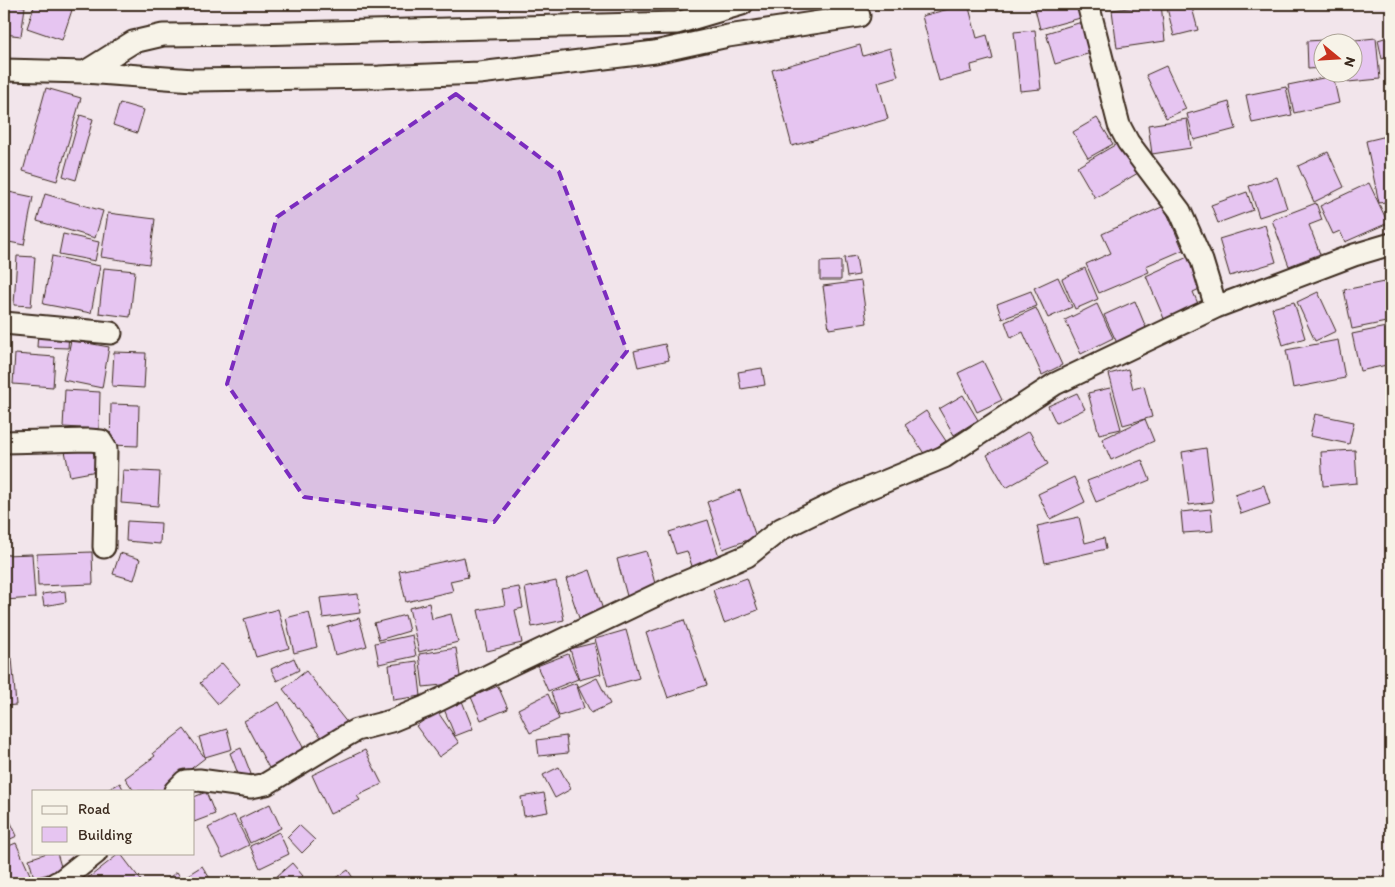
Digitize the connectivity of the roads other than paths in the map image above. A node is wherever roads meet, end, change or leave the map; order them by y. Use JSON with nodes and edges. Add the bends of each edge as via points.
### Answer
{"nodes":[{"id":1,"x":742,"y":4,"type":"edge"},
{"id":2,"x":1088,"y":4,"type":"edge"},
{"id":3,"x":859,"y":16,"type":"dead end"},
{"id":4,"x":4,"y":70,"type":"edge"},
{"id":5,"x":85,"y":72,"type":"junction"},
{"id":6,"x":1391,"y":244,"type":"edge"},
{"id":7,"x":1216,"y":306,"type":"junction"},
{"id":8,"x":4,"y":323,"type":"edge"},
{"id":9,"x":111,"y":332,"type":"dead end"},
{"id":10,"x":4,"y":442,"type":"edge"},
{"id":11,"x":104,"y":547,"type":"dead end"},
{"id":12,"x":176,"y":790,"type":"edge"},
{"id":13,"x":95,"y":854,"type":"edge"},
{"id":14,"x":56,"y":883,"type":"edge"}],
"edges":[{"from":1,"to":5,"type":"street","via":[[677,24],[163,35],[133,42]]},
{"from":2,"to":7,"type":"street","via":[[1120,125],[1128,142],[1180,211],[1202,261]]},
{"from":3,"to":5,"type":"street","via":[[728,36],[655,52],[479,73],[379,78],[192,80]]},
{"from":4,"to":5,"type":"street"},
{"from":6,"to":7,"type":"street"},
{"from":7,"to":12,"type":"street","via":[[1054,384],[944,457],[845,498],[782,529],[747,556],[671,588],[425,707],[347,734],[266,784],[251,787],[199,780],[185,781]]},
{"from":8,"to":9,"type":"street"},
{"from":10,"to":11,"type":"street","via":[[101,441],[106,449]]},
{"from":13,"to":14,"type":"street"}]}
